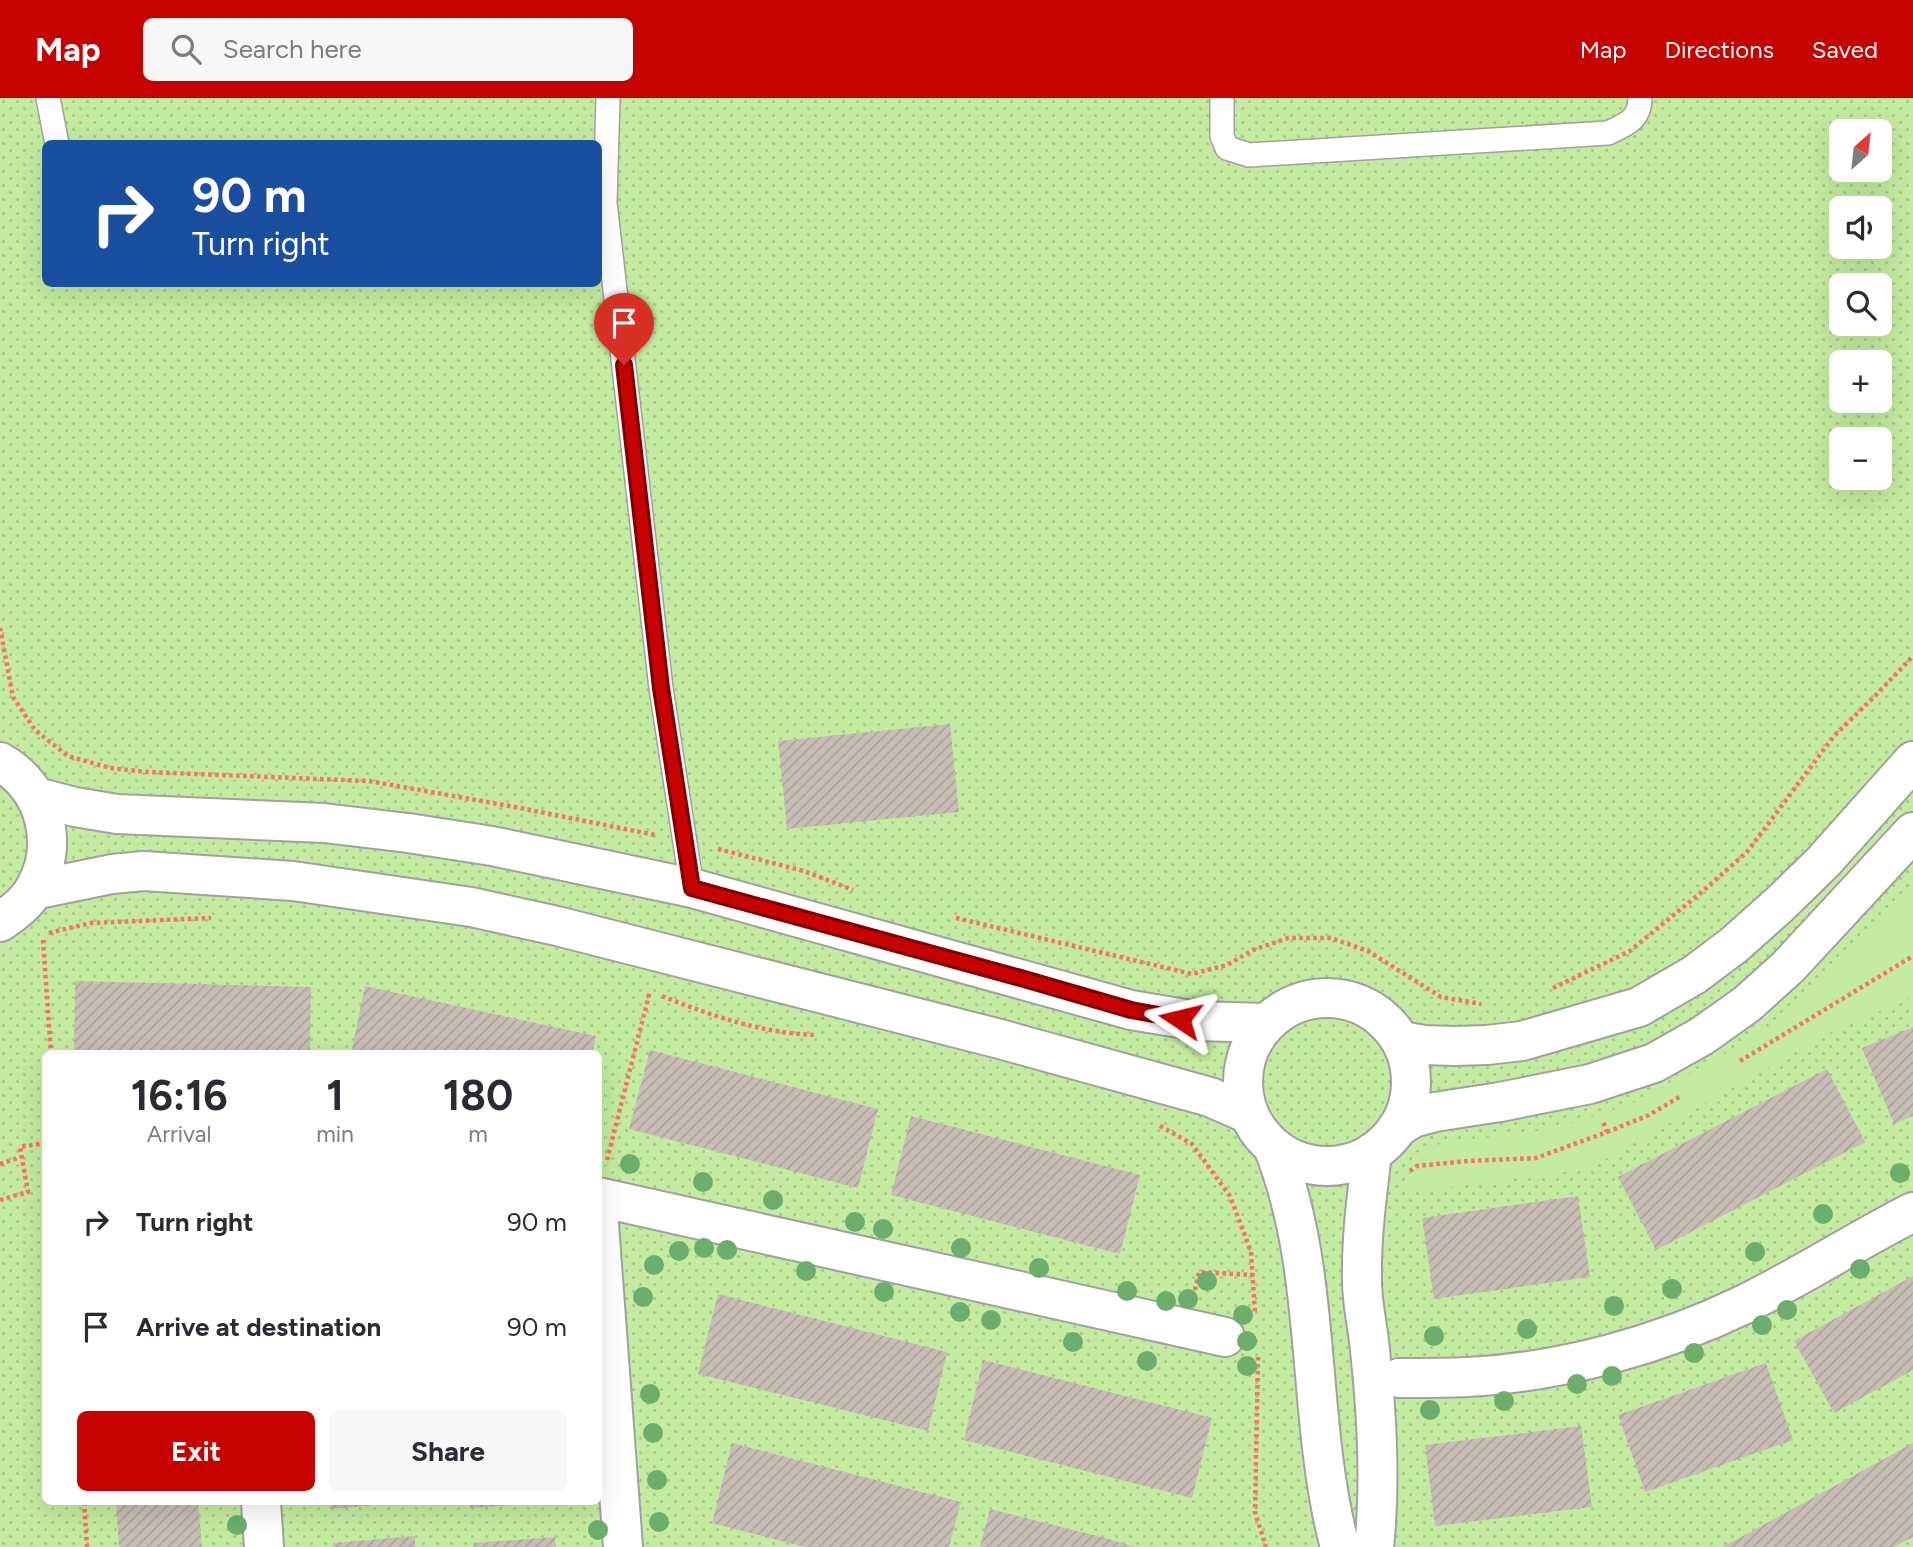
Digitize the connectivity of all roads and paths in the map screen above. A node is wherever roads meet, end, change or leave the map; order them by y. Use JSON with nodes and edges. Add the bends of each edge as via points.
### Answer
{"nodes":[{"id":1,"x":48,"y":98,"type":"edge"},
{"id":2,"x":608,"y":98,"type":"edge"},
{"id":3,"x":1222,"y":98,"type":"edge"},
{"id":4,"x":1640,"y":98,"type":"edge"},
{"id":5,"x":56,"y":140,"type":"edge"},
{"id":6,"x":602,"y":203,"type":"edge"},
{"id":7,"x":0,"y":628,"type":"edge"},
{"id":8,"x":1913,"y":656,"type":"edge"},
{"id":9,"x":1913,"y":761,"type":"edge"},
{"id":10,"x":0,"y":762,"type":"edge"},
{"id":11,"x":36,"y":797,"type":"junction"},
{"id":12,"x":1913,"y":832,"type":"edge"},
{"id":13,"x":685,"y":841,"type":"junction"},
{"id":14,"x":692,"y":888,"type":"junction"},
{"id":15,"x":34,"y":890,"type":"junction"},
{"id":16,"x":853,"y":890,"type":"dead end"},
{"id":17,"x":953,"y":917,"type":"dead end"},
{"id":18,"x":212,"y":918,"type":"dead end"},
{"id":19,"x":0,"y":922,"type":"edge"},
{"id":20,"x":42,"y":935,"type":"junction"},
{"id":21,"x":34,"y":940,"type":"dead end"},
{"id":22,"x":1913,"y":956,"type":"edge"},
{"id":23,"x":1547,"y":991,"type":"dead end"},
{"id":24,"x":1486,"y":1005,"type":"dead end"},
{"id":25,"x":1265,"y":1023,"type":"junction"},
{"id":26,"x":820,"y":1035,"type":"dead end"},
{"id":27,"x":1401,"y":1041,"type":"junction"},
{"id":28,"x":51,"y":1050,"type":"edge"},
{"id":29,"x":1733,"y":1065,"type":"dead end"},
{"id":30,"x":1590,"y":1084,"type":"junction"},
{"id":31,"x":1685,"y":1094,"type":"dead end"},
{"id":32,"x":1249,"y":1114,"type":"junction"},
{"id":33,"x":1151,"y":1120,"type":"dead end"},
{"id":34,"x":1607,"y":1132,"type":"junction"},
{"id":35,"x":1384,"y":1141,"type":"junction"},
{"id":36,"x":42,"y":1144,"type":"edge"},
{"id":37,"x":1273,"y":1147,"type":"junction"},
{"id":38,"x":22,"y":1157,"type":"junction"},
{"id":39,"x":0,"y":1164,"type":"edge"},
{"id":40,"x":1406,"y":1173,"type":"dead end"},
{"id":41,"x":602,"y":1181,"type":"edge"},
{"id":42,"x":0,"y":1200,"type":"edge"},
{"id":43,"x":1913,"y":1212,"type":"edge"},
{"id":44,"x":602,"y":1265,"type":"edge"},
{"id":45,"x":1246,"y":1337,"type":"junction"},
{"id":46,"x":1370,"y":1350,"type":"junction"},
{"id":47,"x":1312,"y":1352,"type":"junction"},
{"id":48,"x":1399,"y":1378,"type":"dead end"},
{"id":49,"x":1377,"y":1434,"type":"junction"},
{"id":50,"x":1320,"y":1435,"type":"junction"},
{"id":51,"x":84,"y":1505,"type":"edge"},
{"id":52,"x":261,"y":1505,"type":"edge"},
{"id":53,"x":87,"y":1547,"type":"edge"},
{"id":54,"x":264,"y":1547,"type":"edge"},
{"id":55,"x":623,"y":1547,"type":"edge"},
{"id":56,"x":1266,"y":1547,"type":"edge"},
{"id":57,"x":1340,"y":1547,"type":"edge"},
{"id":58,"x":1374,"y":1547,"type":"edge"}],
"edges":[{"from":1,"to":5,"type":"lane"},
{"from":2,"to":6,"type":"lane"},
{"from":3,"to":4,"type":"lane","via":[[1222,136],[1227,148],[1249,155],[1608,133],[1630,123]]},
{"from":6,"to":13,"type":"lane"},
{"from":7,"to":13,"type":"path","via":[[13,697],[35,730],[68,756],[147,772],[369,781]]},
{"from":8,"to":23,"type":"path","via":[[1834,736],[1747,852],[1630,951]]},
{"from":9,"to":27,"type":"street","via":[[1824,861],[1753,929],[1694,975],[1639,1007],[1522,1041],[1454,1046]]},
{"from":10,"to":11,"type":"street"},
{"from":11,"to":14,"type":"street","via":[[117,814],[324,823],[408,833]]},
{"from":11,"to":15,"type":"street","via":[[48,844]]},
{"from":12,"to":30,"type":"street","via":[[1788,967],[1747,1004],[1654,1063]]},
{"from":13,"to":14,"type":"lane"},
{"from":13,"to":16,"type":"path","via":[[804,871]]},
{"from":14,"to":25,"type":"street","via":[[1131,1010],[1197,1021]]},
{"from":15,"to":19,"type":"street"},
{"from":15,"to":32,"type":"street","via":[[144,871],[293,881],[471,907],[1000,1039],[1210,1097]]},
{"from":17,"to":24,"type":"path","via":[[1192,974],[1227,965],[1288,938],[1331,938],[1368,951],[1441,997]]},
{"from":18,"to":20,"type":"path","via":[[90,923]]},
{"from":20,"to":21,"type":"path"},
{"from":20,"to":28,"type":"path"},
{"from":22,"to":29,"type":"path"},
{"from":25,"to":27,"type":"street","via":[[1286,1007],[1311,999],[1338,998],[1363,1005],[1385,1021]]},
{"from":25,"to":32,"type":"street","via":[[1246,1056],[1242,1075]]},
{"from":26,"to":41,"type":"path","via":[[753,1027],[650,991]]},
{"from":27,"to":35,"type":"street","via":[[1408,1058],[1410,1094],[1406,1112]]},
{"from":30,"to":34,"type":"path"},
{"from":30,"to":35,"type":"street","via":[[1413,1118]]},
{"from":31,"to":34,"type":"path"},
{"from":32,"to":37,"type":"street"},
{"from":33,"to":45,"type":"path","via":[[1192,1144],[1230,1196],[1251,1252]]},
{"from":34,"to":40,"type":"path","via":[[1536,1158],[1417,1166]]},
{"from":35,"to":37,"type":"street","via":[[1345,1164],[1320,1166]]},
{"from":35,"to":46,"type":"street","via":[[1363,1222],[1362,1282]]},
{"from":36,"to":38,"type":"path","via":[[20,1147]]},
{"from":37,"to":47,"type":"street","via":[[1285,1176],[1302,1250]]},
{"from":38,"to":39,"type":"path"},
{"from":38,"to":42,"type":"path","via":[[28,1192]]},
{"from":41,"to":45,"type":"street"},
{"from":43,"to":48,"type":"street","via":[[1745,1304],[1633,1347],[1521,1372]]},
{"from":44,"to":55,"type":"street"},
{"from":45,"to":56,"type":"path","via":[[1259,1372],[1255,1512]]},
{"from":46,"to":47,"type":"street"},
{"from":46,"to":49,"type":"street"},
{"from":47,"to":50,"type":"street"},
{"from":49,"to":50,"type":"street"},
{"from":49,"to":58,"type":"street"},
{"from":50,"to":57,"type":"street"},
{"from":51,"to":53,"type":"path"},
{"from":52,"to":54,"type":"street"}]}
